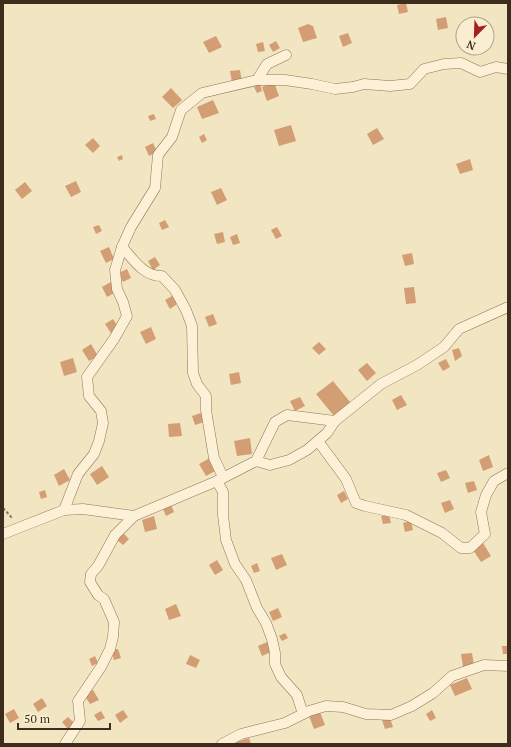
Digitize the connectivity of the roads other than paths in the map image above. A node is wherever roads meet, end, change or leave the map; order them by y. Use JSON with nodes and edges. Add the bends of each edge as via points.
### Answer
{"nodes":[{"id":1,"x":286,"y":54,"type":"dead end"},
{"id":2,"x":508,"y":69,"type":"edge"},
{"id":3,"x":257,"y":80,"type":"junction"},
{"id":4,"x":122,"y":247,"type":"junction"},
{"id":5,"x":508,"y":307,"type":"edge"},
{"id":6,"x":335,"y":421,"type":"junction"},
{"id":7,"x":318,"y":441,"type":"junction"},
{"id":8,"x":256,"y":461,"type":"junction"},
{"id":9,"x":508,"y":473,"type":"edge"},
{"id":10,"x":220,"y":479,"type":"junction"},
{"id":11,"x":64,"y":510,"type":"junction"},
{"id":12,"x":134,"y":516,"type":"junction"},
{"id":13,"x":3,"y":534,"type":"edge"},
{"id":14,"x":508,"y":666,"type":"edge"},
{"id":15,"x":304,"y":714,"type":"junction"},
{"id":16,"x":65,"y":744,"type":"edge"},
{"id":17,"x":222,"y":744,"type":"edge"}],
"edges":[{"from":1,"to":3,"type":"street","via":[[267,64]]},
{"from":2,"to":3,"type":"street","via":[[496,67],[480,72],[461,63],[444,64],[424,70],[410,84],[364,84],[335,89],[285,80]]},
{"from":3,"to":4,"type":"street","via":[[202,93],[181,110],[172,137],[158,155],[155,188]]},
{"from":4,"to":10,"type":"street","via":[[141,268],[153,276],[162,276],[175,290],[186,310],[192,326],[193,373],[206,396],[214,458]]},
{"from":4,"to":11,"type":"street","via":[[115,270],[117,288],[127,316],[87,377],[90,396],[101,411],[101,435],[94,454],[78,474]]},
{"from":5,"to":6,"type":"street","via":[[459,329],[444,347],[381,384]]},
{"from":6,"to":7,"type":"street"},
{"from":6,"to":8,"type":"street","via":[[287,415],[275,422]]},
{"from":7,"to":8,"type":"street","via":[[289,460],[270,465]]},
{"from":7,"to":9,"type":"street","via":[[346,479],[356,503],[406,515],[442,533],[461,548],[470,548],[484,534],[481,512],[486,495],[494,481]]},
{"from":8,"to":10,"type":"street"},
{"from":10,"to":12,"type":"street"},
{"from":10,"to":15,"type":"street","via":[[224,492],[226,540],[235,564],[246,580],[266,623],[272,639],[275,664],[281,676],[297,695]]},
{"from":11,"to":12,"type":"street","via":[[83,509]]},
{"from":11,"to":13,"type":"street"},
{"from":12,"to":16,"type":"street","via":[[115,535],[91,574],[90,582],[98,595],[104,599],[114,622],[113,637],[101,667],[78,701],[80,721]]},
{"from":14,"to":15,"type":"street","via":[[484,666],[452,676],[433,693],[391,715],[366,714],[343,707],[326,706]]},
{"from":15,"to":17,"type":"street","via":[[286,722],[242,734]]}]}
